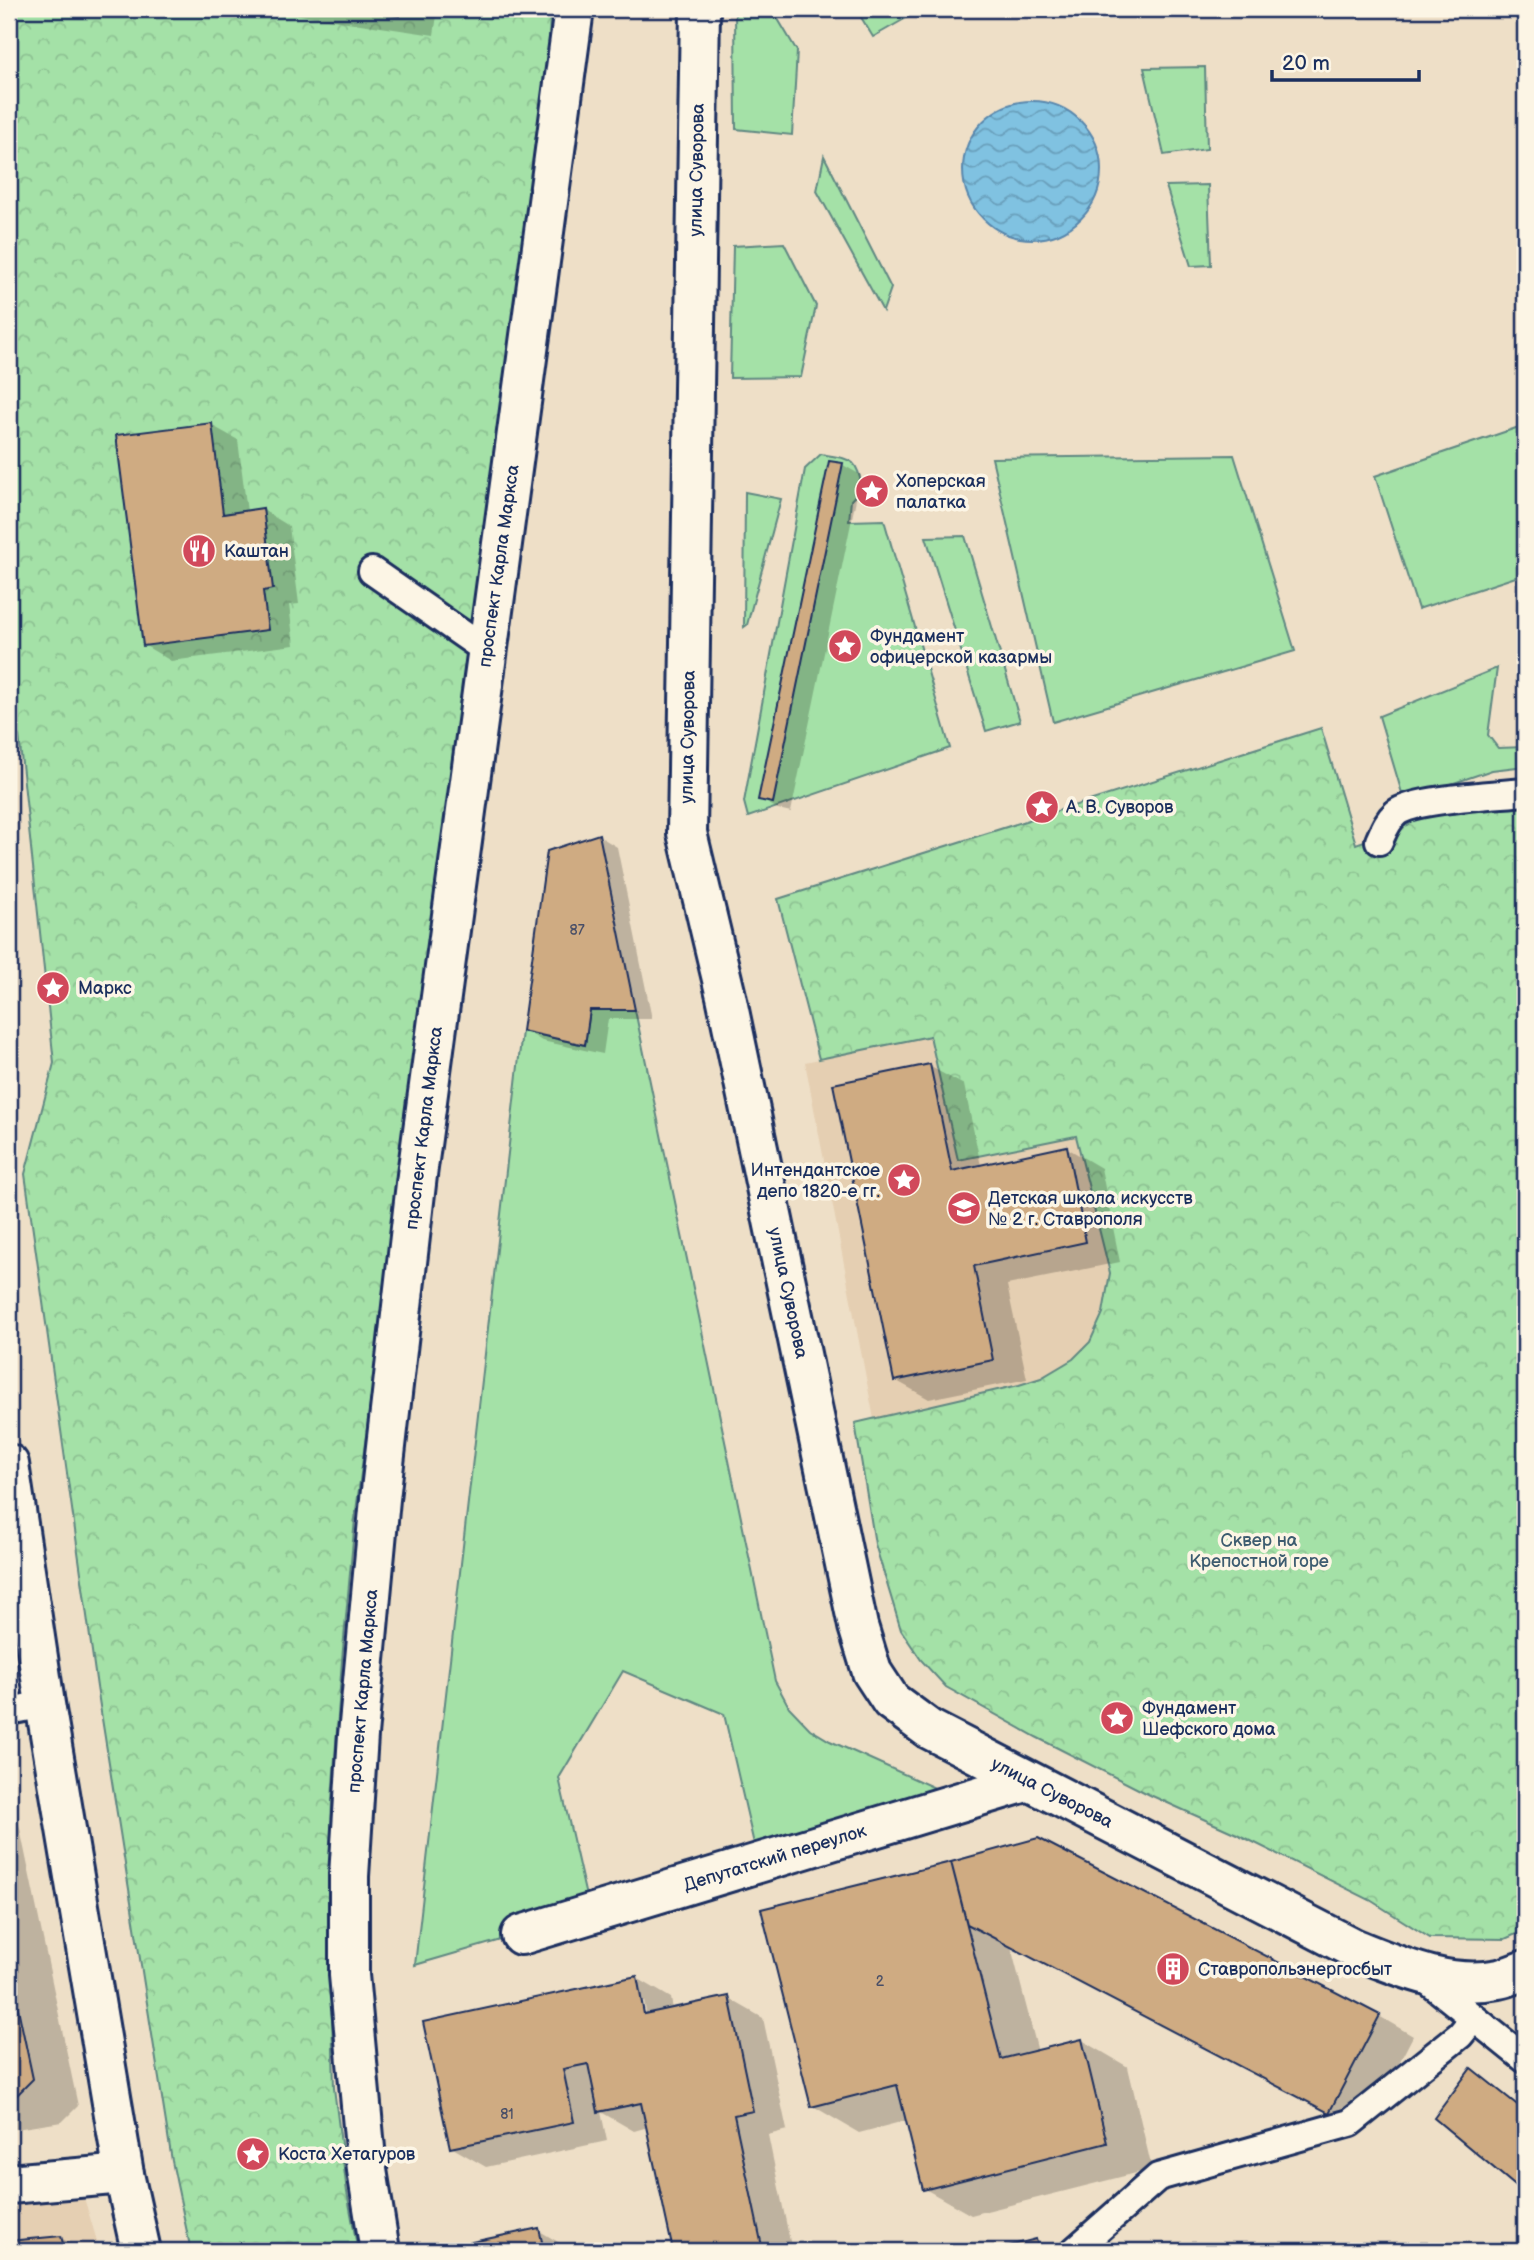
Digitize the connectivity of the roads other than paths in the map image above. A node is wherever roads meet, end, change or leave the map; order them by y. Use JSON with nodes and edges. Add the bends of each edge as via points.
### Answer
{"nodes":[{"id":1,"x":574,"y":9,"type":"edge"},
{"id":2,"x":700,"y":9,"type":"edge"},
{"id":3,"x":372,"y":571,"type":"dead end"},
{"id":4,"x":487,"y":651,"type":"junction"},
{"id":5,"x":1525,"y":792,"type":"edge"},
{"id":6,"x":1379,"y":841,"type":"dead end"},
{"id":7,"x":9,"y":1464,"type":"edge"},
{"id":8,"x":27,"y":1708,"type":"edge"},
{"id":9,"x":1029,"y":1781,"type":"junction"},
{"id":10,"x":521,"y":1935,"type":"dead end"},
{"id":11,"x":1525,"y":1970,"type":"edge"},
{"id":12,"x":1419,"y":1974,"type":"junction"},
{"id":13,"x":1474,"y":2018,"type":"junction"},
{"id":14,"x":1525,"y":2059,"type":"edge"},
{"id":15,"x":124,"y":2174,"type":"junction"},
{"id":16,"x":9,"y":2184,"type":"edge"},
{"id":17,"x":141,"y":2251,"type":"edge"},
{"id":18,"x":380,"y":2251,"type":"edge"},
{"id":19,"x":1074,"y":2251,"type":"edge"}],
"edges":[{"from":1,"to":4,"type":"street","name":"проспект Карла Маркса"},
{"from":2,"to":9,"type":"street","name":"улица Суворова","via":[[687,833],[729,1010],[858,1626],[872,1672],[891,1700],[929,1729]]},
{"from":3,"to":4,"type":"lane"},
{"from":4,"to":18,"type":"street","name":"проспект Карла Маркса","via":[[418,1175],[358,1735],[349,1876],[349,1975],[367,2170]]},
{"from":5,"to":6,"type":"lane","via":[[1469,796],[1399,811],[1387,822]]},
{"from":7,"to":8,"type":"street"},
{"from":8,"to":15,"type":"street"},
{"from":9,"to":10,"type":"street","name":"Депутатский переулок"},
{"from":9,"to":12,"type":"street","name":"улица Суворова","via":[[1356,1949]]},
{"from":11,"to":12,"type":"street","name":"улица Суворова","via":[[1499,1979]]},
{"from":12,"to":13,"type":"lane"},
{"from":13,"to":14,"type":"lane"},
{"from":13,"to":19,"type":"lane","via":[[1460,2035],[1350,2123],[1158,2177]]},
{"from":15,"to":16,"type":"street"},
{"from":15,"to":17,"type":"street"}]}
